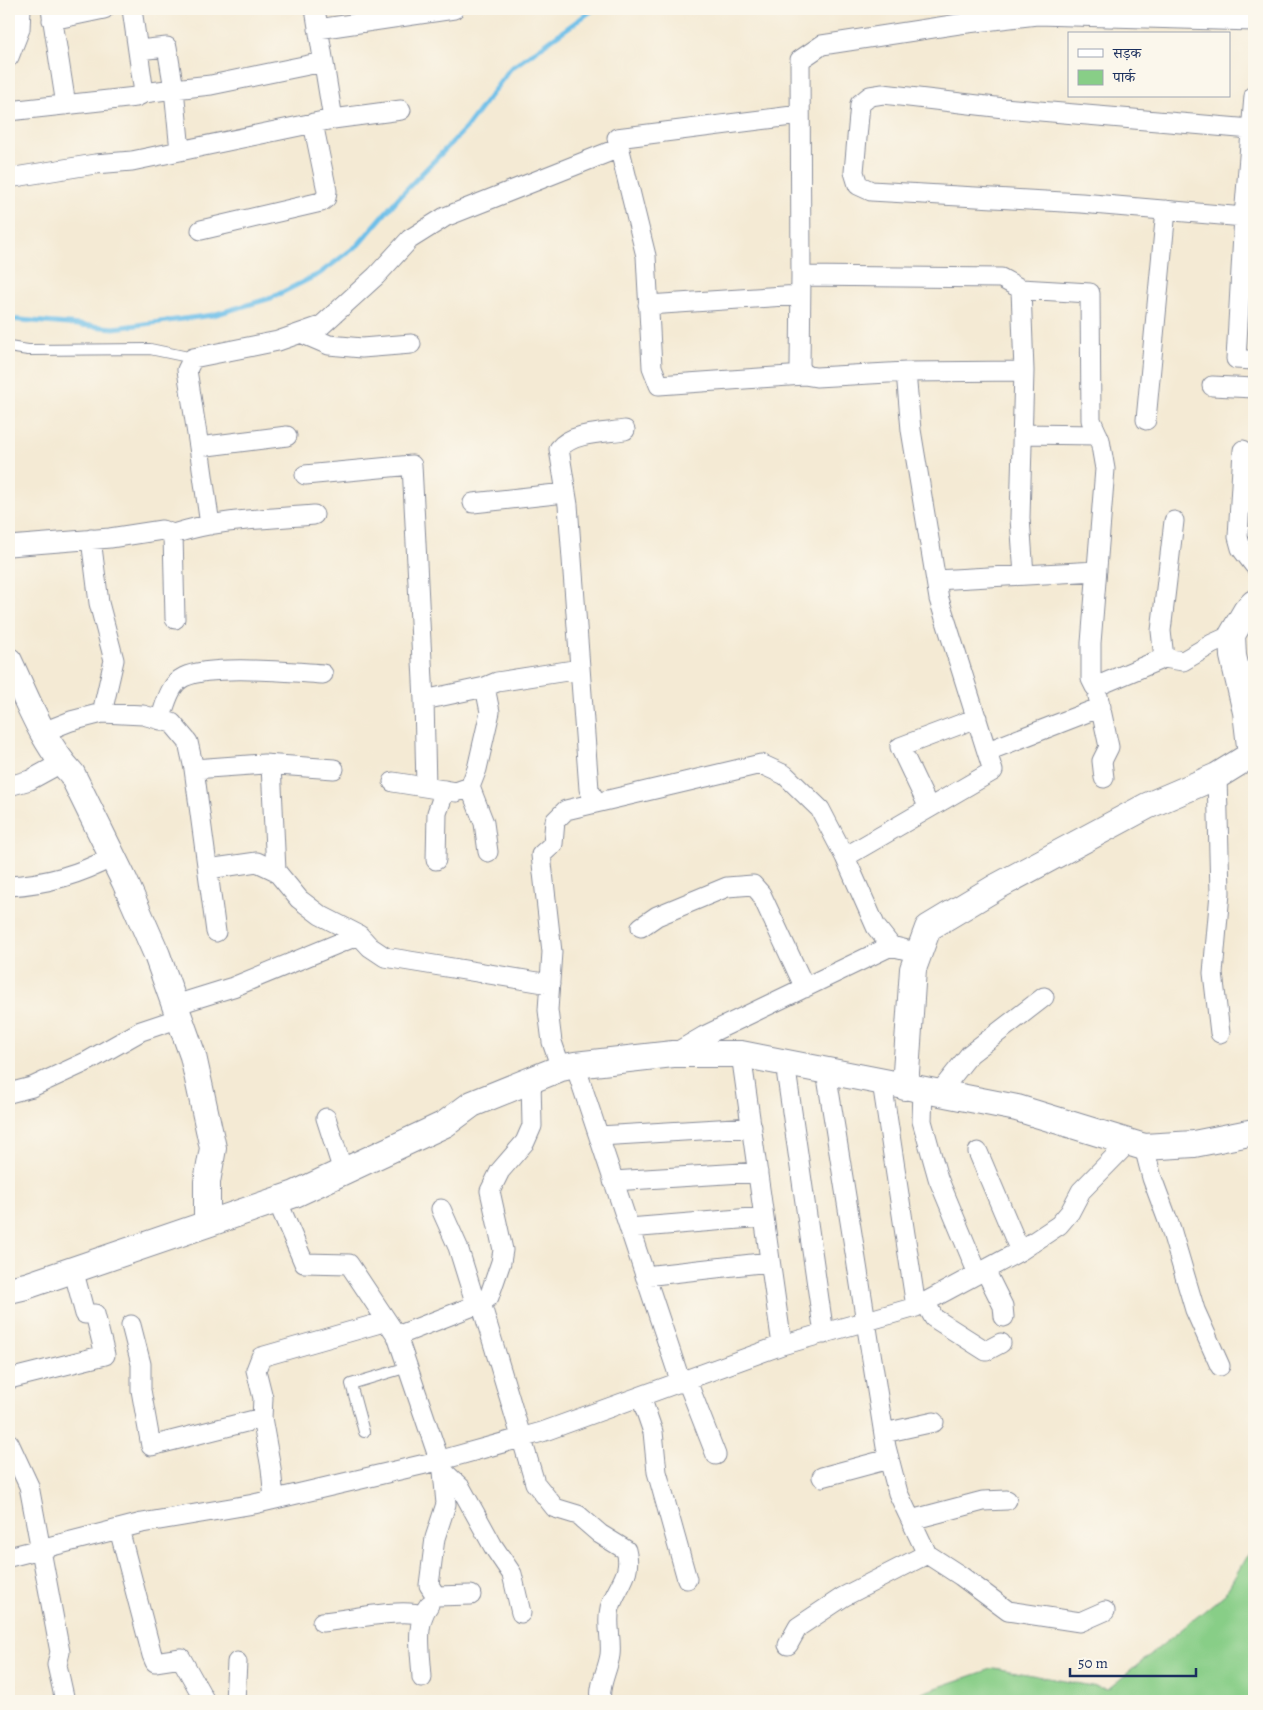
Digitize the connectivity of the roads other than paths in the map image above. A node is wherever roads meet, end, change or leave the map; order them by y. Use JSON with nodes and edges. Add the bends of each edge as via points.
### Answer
{"nodes":[{"id":1,"x":21,"y":9,"type":"edge"},
{"id":2,"x":104,"y":9,"type":"edge"},
{"id":3,"x":132,"y":9,"type":"edge"},
{"id":4,"x":315,"y":9,"type":"edge"},
{"id":5,"x":454,"y":9,"type":"edge"},
{"id":6,"x":52,"y":14,"type":"edge"},
{"id":7,"x":379,"y":15,"type":"edge"},
{"id":8,"x":1254,"y":21,"type":"edge"},
{"id":9,"x":318,"y":29,"type":"junction"},
{"id":10,"x":138,"y":50,"type":"junction"},
{"id":11,"x":9,"y":57,"type":"edge"},
{"id":12,"x":323,"y":62,"type":"junction"},
{"id":13,"x":174,"y":89,"type":"junction"},
{"id":14,"x":144,"y":93,"type":"junction"},
{"id":15,"x":1254,"y":96,"type":"edge"},
{"id":16,"x":66,"y":105,"type":"junction"},
{"id":17,"x":401,"y":110,"type":"dead end"},
{"id":18,"x":9,"y":111,"type":"edge"},
{"id":19,"x":800,"y":115,"type":"junction"},
{"id":20,"x":333,"y":119,"type":"junction"},
{"id":21,"x":313,"y":123,"type":"junction"},
{"id":22,"x":1251,"y":129,"type":"junction"},
{"id":23,"x":620,"y":148,"type":"junction"},
{"id":24,"x":180,"y":151,"type":"junction"},
{"id":25,"x":9,"y":178,"type":"edge"},
{"id":26,"x":1251,"y":180,"type":"edge"},
{"id":27,"x":1166,"y":210,"type":"junction"},
{"id":28,"x":1244,"y":217,"type":"junction"},
{"id":29,"x":201,"y":230,"type":"dead end"},
{"id":30,"x":1248,"y":266,"type":"edge"},
{"id":31,"x":801,"y":276,"type":"junction"},
{"id":32,"x":1021,"y":289,"type":"junction"},
{"id":33,"x":800,"y":295,"type":"junction"},
{"id":34,"x":648,"y":305,"type":"junction"},
{"id":35,"x":301,"y":333,"type":"junction"},
{"id":36,"x":411,"y":344,"type":"dead end"},
{"id":37,"x":9,"y":347,"type":"edge"},
{"id":38,"x":193,"y":358,"type":"junction"},
{"id":39,"x":1254,"y":360,"type":"edge"},
{"id":40,"x":1024,"y":371,"type":"junction"},
{"id":41,"x":906,"y":372,"type":"junction"},
{"id":42,"x":804,"y":375,"type":"junction"},
{"id":43,"x":1212,"y":386,"type":"dead end"},
{"id":44,"x":1254,"y":388,"type":"edge"},
{"id":45,"x":1146,"y":420,"type":"dead end"},
{"id":46,"x":626,"y":430,"type":"dead end"},
{"id":47,"x":1022,"y":434,"type":"junction"},
{"id":48,"x":287,"y":436,"type":"dead end"},
{"id":49,"x":1098,"y":436,"type":"junction"},
{"id":50,"x":199,"y":447,"type":"junction"},
{"id":51,"x":1243,"y":450,"type":"dead end"},
{"id":52,"x":305,"y":475,"type":"dead end"},
{"id":53,"x":566,"y":494,"type":"junction"},
{"id":54,"x":472,"y":503,"type":"dead end"},
{"id":55,"x":314,"y":515,"type":"dead end"},
{"id":56,"x":1174,"y":521,"type":"dead end"},
{"id":57,"x":210,"y":525,"type":"junction"},
{"id":58,"x":173,"y":534,"type":"junction"},
{"id":59,"x":91,"y":539,"type":"junction"},
{"id":60,"x":9,"y":546,"type":"edge"},
{"id":61,"x":1254,"y":565,"type":"edge"},
{"id":62,"x":1097,"y":571,"type":"junction"},
{"id":63,"x":1024,"y":575,"type":"junction"},
{"id":64,"x":936,"y":580,"type":"junction"},
{"id":65,"x":1254,"y":603,"type":"edge"},
{"id":66,"x":174,"y":619,"type":"dead end"},
{"id":67,"x":1232,"y":635,"type":"junction"},
{"id":68,"x":1164,"y":658,"type":"junction"},
{"id":69,"x":9,"y":662,"type":"edge"},
{"id":70,"x":580,"y":669,"type":"junction"},
{"id":71,"x":323,"y":674,"type":"dead end"},
{"id":72,"x":485,"y":687,"type":"junction"},
{"id":73,"x":1095,"y":687,"type":"junction"},
{"id":74,"x":424,"y":700,"type":"junction"},
{"id":75,"x":1101,"y":707,"type":"junction"},
{"id":76,"x":102,"y":713,"type":"junction"},
{"id":77,"x":977,"y":718,"type":"junction"},
{"id":78,"x":160,"y":720,"type":"junction"},
{"id":79,"x":43,"y":732,"type":"junction"},
{"id":80,"x":989,"y":755,"type":"junction"},
{"id":81,"x":1253,"y":755,"type":"edge"},
{"id":82,"x":61,"y":763,"type":"junction"},
{"id":83,"x":271,"y":765,"type":"junction"},
{"id":84,"x":194,"y":769,"type":"junction"},
{"id":85,"x":334,"y":769,"type":"dead end"},
{"id":86,"x":1217,"y":776,"type":"junction"},
{"id":87,"x":1104,"y":778,"type":"dead end"},
{"id":88,"x":393,"y":782,"type":"dead end"},
{"id":89,"x":9,"y":786,"type":"edge"},
{"id":90,"x":470,"y":787,"type":"junction"},
{"id":91,"x":426,"y":788,"type":"junction"},
{"id":92,"x":445,"y":790,"type":"junction"},
{"id":93,"x":596,"y":803,"type":"junction"},
{"id":94,"x":929,"y":808,"type":"junction"},
{"id":95,"x":488,"y":852,"type":"dead end"},
{"id":96,"x":112,"y":857,"type":"junction"},
{"id":97,"x":845,"y":857,"type":"junction"},
{"id":98,"x":436,"y":860,"type":"dead end"},
{"id":99,"x":208,"y":869,"type":"junction"},
{"id":100,"x":276,"y":871,"type":"junction"},
{"id":101,"x":9,"y":886,"type":"edge"},
{"id":102,"x":641,"y":927,"type":"dead end"},
{"id":103,"x":216,"y":932,"type":"dead end"},
{"id":104,"x":359,"y":935,"type":"junction"},
{"id":105,"x":892,"y":946,"type":"junction"},
{"id":106,"x":919,"y":953,"type":"junction"},
{"id":107,"x":550,"y":984,"type":"junction"},
{"id":108,"x":805,"y":988,"type":"junction"},
{"id":109,"x":1044,"y":997,"type":"dead end"},
{"id":110,"x":177,"y":1012,"type":"junction"},
{"id":111,"x":1220,"y":1033,"type":"dead end"},
{"id":112,"x":673,"y":1054,"type":"junction"},
{"id":113,"x":742,"y":1054,"type":"junction"},
{"id":114,"x":785,"y":1063,"type":"junction"},
{"id":115,"x":568,"y":1067,"type":"junction"},
{"id":116,"x":826,"y":1071,"type":"junction"},
{"id":117,"x":531,"y":1080,"type":"junction"},
{"id":118,"x":912,"y":1088,"type":"junction"},
{"id":119,"x":9,"y":1093,"type":"edge"},
{"id":120,"x":326,"y":1118,"type":"dead end"},
{"id":121,"x":752,"y":1127,"type":"junction"},
{"id":122,"x":1254,"y":1132,"type":"edge"},
{"id":123,"x":599,"y":1136,"type":"junction"},
{"id":124,"x":1136,"y":1144,"type":"junction"},
{"id":125,"x":978,"y":1152,"type":"dead end"},
{"id":126,"x":343,"y":1171,"type":"junction"},
{"id":127,"x":758,"y":1172,"type":"junction"},
{"id":128,"x":614,"y":1181,"type":"junction"},
{"id":129,"x":277,"y":1200,"type":"junction"},
{"id":130,"x":441,"y":1209,"type":"dead end"},
{"id":131,"x":764,"y":1217,"type":"junction"},
{"id":132,"x":207,"y":1224,"type":"junction"},
{"id":133,"x":629,"y":1228,"type":"junction"},
{"id":134,"x":1020,"y":1251,"type":"junction"},
{"id":135,"x":770,"y":1262,"type":"junction"},
{"id":136,"x":73,"y":1269,"type":"junction"},
{"id":137,"x":981,"y":1272,"type":"junction"},
{"id":138,"x":645,"y":1276,"type":"junction"},
{"id":139,"x":9,"y":1290,"type":"edge"},
{"id":140,"x":479,"y":1304,"type":"junction"},
{"id":141,"x":920,"y":1305,"type":"junction"},
{"id":142,"x":1004,"y":1317,"type":"dead end"},
{"id":143,"x":386,"y":1321,"type":"junction"},
{"id":144,"x":865,"y":1321,"type":"junction"},
{"id":145,"x":131,"y":1325,"type":"dead end"},
{"id":146,"x":824,"y":1334,"type":"junction"},
{"id":147,"x":397,"y":1336,"type":"junction"},
{"id":148,"x":1001,"y":1343,"type":"dead end"},
{"id":149,"x":782,"y":1345,"type":"junction"},
{"id":150,"x":1220,"y":1366,"type":"dead end"},
{"id":151,"x":408,"y":1367,"type":"junction"},
{"id":152,"x":9,"y":1379,"type":"edge"},
{"id":153,"x":684,"y":1382,"type":"junction"},
{"id":154,"x":641,"y":1397,"type":"junction"},
{"id":155,"x":262,"y":1418,"type":"junction"},
{"id":156,"x":934,"y":1422,"type":"dead end"},
{"id":157,"x":364,"y":1432,"type":"dead end"},
{"id":158,"x":884,"y":1433,"type":"junction"},
{"id":159,"x":521,"y":1437,"type":"junction"},
{"id":160,"x":9,"y":1443,"type":"edge"},
{"id":161,"x":716,"y":1454,"type":"dead end"},
{"id":162,"x":889,"y":1459,"type":"junction"},
{"id":163,"x":440,"y":1466,"type":"junction"},
{"id":164,"x":822,"y":1477,"type":"dead end"},
{"id":165,"x":274,"y":1499,"type":"junction"},
{"id":166,"x":1007,"y":1500,"type":"dead end"},
{"id":167,"x":911,"y":1520,"type":"junction"},
{"id":168,"x":120,"y":1529,"type":"junction"},
{"id":169,"x":42,"y":1549,"type":"junction"},
{"id":170,"x":927,"y":1554,"type":"junction"},
{"id":171,"x":9,"y":1557,"type":"edge"},
{"id":172,"x":687,"y":1580,"type":"dead end"},
{"id":173,"x":471,"y":1595,"type":"dead end"},
{"id":174,"x":436,"y":1596,"type":"junction"},
{"id":175,"x":1105,"y":1611,"type":"dead end"},
{"id":176,"x":521,"y":1613,"type":"dead end"},
{"id":177,"x":422,"y":1615,"type":"junction"},
{"id":178,"x":322,"y":1622,"type":"dead end"},
{"id":179,"x":788,"y":1645,"type":"dead end"},
{"id":180,"x":237,"y":1662,"type":"dead end"},
{"id":181,"x":422,"y":1678,"type":"dead end"},
{"id":182,"x":65,"y":1701,"type":"edge"},
{"id":183,"x":205,"y":1701,"type":"edge"},
{"id":184,"x":235,"y":1701,"type":"edge"},
{"id":185,"x":601,"y":1701,"type":"edge"}],
"edges":[{"from":1,"to":11,"type":"street","via":[[20,28]]},
{"from":2,"to":6,"type":"street"},
{"from":3,"to":10,"type":"street"},
{"from":4,"to":9,"type":"street"},
{"from":5,"to":7,"type":"street"},
{"from":6,"to":16,"type":"street"},
{"from":7,"to":9,"type":"street"},
{"from":8,"to":19,"type":"street","via":[[1037,15],[822,45],[800,60]]},
{"from":9,"to":12,"type":"street"},
{"from":10,"to":13,"type":"street","via":[[167,47]]},
{"from":10,"to":14,"type":"street"},
{"from":12,"to":13,"type":"street","via":[[211,85]]},
{"from":12,"to":20,"type":"street"},
{"from":13,"to":14,"type":"street"},
{"from":13,"to":24,"type":"street"},
{"from":14,"to":16,"type":"street","via":[[136,97]]},
{"from":15,"to":22,"type":"street"},
{"from":16,"to":18,"type":"street"},
{"from":17,"to":20,"type":"street"},
{"from":19,"to":23,"type":"street","via":[[617,138]]},
{"from":19,"to":31,"type":"street"},
{"from":20,"to":21,"type":"street"},
{"from":21,"to":24,"type":"street"},
{"from":21,"to":29,"type":"street","via":[[326,198],[321,202]]},
{"from":22,"to":26,"type":"street"},
{"from":22,"to":27,"type":"street","via":[[883,94],[870,96],[860,104],[854,172],[858,184],[871,191]]},
{"from":23,"to":34,"type":"street","via":[[646,256]]},
{"from":23,"to":35,"type":"street","via":[[445,217],[410,239],[376,276],[321,326]]},
{"from":24,"to":25,"type":"street"},
{"from":26,"to":28,"type":"street"},
{"from":27,"to":28,"type":"street"},
{"from":27,"to":45,"type":"street"},
{"from":28,"to":30,"type":"street"},
{"from":30,"to":39,"type":"street","via":[[1236,359]]},
{"from":31,"to":32,"type":"street","via":[[1001,278]]},
{"from":31,"to":33,"type":"street"},
{"from":32,"to":40,"type":"street"},
{"from":32,"to":49,"type":"street","via":[[1090,293],[1091,420]]},
{"from":33,"to":34,"type":"street"},
{"from":33,"to":42,"type":"street","via":[[800,366]]},
{"from":34,"to":42,"type":"street","via":[[652,367],[659,385]]},
{"from":35,"to":36,"type":"street","via":[[329,345],[362,348]]},
{"from":35,"to":38,"type":"street","via":[[278,341]]},
{"from":37,"to":38,"type":"lane","via":[[28,350],[150,349]]},
{"from":38,"to":50,"type":"street","via":[[187,370]]},
{"from":40,"to":41,"type":"street"},
{"from":40,"to":47,"type":"street"},
{"from":41,"to":42,"type":"street"},
{"from":41,"to":64,"type":"street","via":[[911,430]]},
{"from":43,"to":44,"type":"street"},
{"from":46,"to":53,"type":"street","via":[[564,442],[559,449]]},
{"from":47,"to":49,"type":"street"},
{"from":47,"to":63,"type":"street","via":[[1020,518]]},
{"from":48,"to":50,"type":"street"},
{"from":49,"to":62,"type":"street","via":[[1105,469]]},
{"from":50,"to":57,"type":"street"},
{"from":51,"to":61,"type":"street","via":[[1238,537],[1241,548]]},
{"from":52,"to":74,"type":"street","via":[[412,465]]},
{"from":53,"to":54,"type":"street"},
{"from":53,"to":70,"type":"street"},
{"from":55,"to":57,"type":"street"},
{"from":56,"to":68,"type":"street","via":[[1161,631]]},
{"from":57,"to":58,"type":"street"},
{"from":58,"to":59,"type":"street","via":[[162,530]]},
{"from":58,"to":66,"type":"street"},
{"from":59,"to":60,"type":"street"},
{"from":59,"to":76,"type":"street","via":[[100,603],[114,660]]},
{"from":62,"to":63,"type":"street"},
{"from":62,"to":73,"type":"street","via":[[1091,643],[1091,678]]},
{"from":63,"to":64,"type":"street"},
{"from":64,"to":77,"type":"street","via":[[939,599]]},
{"from":65,"to":67,"type":"street"},
{"from":67,"to":68,"type":"street","via":[[1182,661]]},
{"from":67,"to":81,"type":"street","via":[[1233,656]]},
{"from":68,"to":73,"type":"street"},
{"from":69,"to":79,"type":"street"},
{"from":70,"to":72,"type":"street","via":[[497,682]]},
{"from":70,"to":93,"type":"street","via":[[589,789]]},
{"from":71,"to":78,"type":"street","via":[[206,671],[182,677],[169,693]]},
{"from":72,"to":74,"type":"street"},
{"from":72,"to":90,"type":"street","via":[[490,712]]},
{"from":73,"to":75,"type":"street"},
{"from":74,"to":91,"type":"street"},
{"from":75,"to":80,"type":"street","via":[[993,749]]},
{"from":75,"to":87,"type":"street","via":[[1109,747],[1102,761]]},
{"from":76,"to":78,"type":"street","via":[[143,715]]},
{"from":76,"to":79,"type":"street"},
{"from":77,"to":80,"type":"street"},
{"from":77,"to":94,"type":"street","via":[[900,747]]},
{"from":78,"to":84,"type":"street","via":[[172,724],[188,742]]},
{"from":79,"to":82,"type":"street"},
{"from":80,"to":94,"type":"street","via":[[994,771]]},
{"from":81,"to":86,"type":"street"},
{"from":82,"to":89,"type":"street","via":[[30,780]]},
{"from":82,"to":96,"type":"street","via":[[72,774]]},
{"from":83,"to":84,"type":"street"},
{"from":83,"to":85,"type":"street"},
{"from":83,"to":100,"type":"street"},
{"from":84,"to":99,"type":"street"},
{"from":86,"to":106,"type":"street","via":[[1147,806],[990,890],[928,928]]},
{"from":86,"to":111,"type":"street","via":[[1220,893],[1213,973]]},
{"from":88,"to":91,"type":"street"},
{"from":90,"to":92,"type":"street","via":[[456,792]]},
{"from":90,"to":95,"type":"street","via":[[484,823]]},
{"from":91,"to":92,"type":"street"},
{"from":92,"to":98,"type":"street","via":[[437,813]]},
{"from":93,"to":97,"type":"street","via":[[761,764],[786,775],[820,809]]},
{"from":93,"to":107,"type":"street","via":[[566,810],[555,821],[553,844],[541,855],[552,952]]},
{"from":94,"to":97,"type":"street"},
{"from":96,"to":101,"type":"street","via":[[86,871],[53,881]]},
{"from":96,"to":110,"type":"street","via":[[157,956]]},
{"from":97,"to":105,"type":"street","via":[[876,927]]},
{"from":99,"to":100,"type":"street","via":[[257,862]]},
{"from":99,"to":103,"type":"street"},
{"from":100,"to":104,"type":"street","via":[[299,899],[320,915]]},
{"from":102,"to":108,"type":"street","via":[[657,916],[727,887],[754,885]]},
{"from":104,"to":107,"type":"street","via":[[385,957]]},
{"from":104,"to":110,"type":"street"},
{"from":105,"to":106,"type":"street"},
{"from":105,"to":108,"type":"street"},
{"from":106,"to":118,"type":"street","via":[[913,969]]},
{"from":107,"to":115,"type":"street","via":[[548,1010],[552,1042]]},
{"from":108,"to":112,"type":"street"},
{"from":109,"to":118,"type":"street","via":[[970,1054]]},
{"from":110,"to":119,"type":"street","via":[[88,1061]]},
{"from":110,"to":132,"type":"street","via":[[193,1056],[213,1148],[207,1182]]},
{"from":112,"to":113,"type":"street"},
{"from":112,"to":115,"type":"street"},
{"from":113,"to":114,"type":"street"},
{"from":113,"to":121,"type":"street"},
{"from":114,"to":116,"type":"street"},
{"from":114,"to":146,"type":"street"},
{"from":115,"to":117,"type":"street"},
{"from":115,"to":123,"type":"street"},
{"from":116,"to":118,"type":"street"},
{"from":116,"to":144,"type":"street"},
{"from":117,"to":126,"type":"street","via":[[472,1104],[445,1124]]},
{"from":117,"to":140,"type":"street","via":[[532,1126],[525,1142],[500,1171],[490,1191],[503,1250],[489,1296]]},
{"from":118,"to":124,"type":"street","via":[[1017,1108]]},
{"from":118,"to":137,"type":"street","via":[[938,1178]]},
{"from":118,"to":141,"type":"street"},
{"from":120,"to":126,"type":"street"},
{"from":121,"to":123,"type":"street"},
{"from":121,"to":127,"type":"street"},
{"from":122,"to":124,"type":"street","via":[[1194,1144]]},
{"from":123,"to":128,"type":"street"},
{"from":124,"to":134,"type":"street","via":[[1081,1191],[1059,1226]]},
{"from":124,"to":150,"type":"street","via":[[1171,1229],[1195,1310]]},
{"from":125,"to":134,"type":"street"},
{"from":126,"to":129,"type":"street"},
{"from":127,"to":128,"type":"street"},
{"from":127,"to":131,"type":"street"},
{"from":128,"to":133,"type":"street"},
{"from":129,"to":132,"type":"street"},
{"from":129,"to":143,"type":"street","via":[[304,1263],[349,1264]]},
{"from":130,"to":140,"type":"street"},
{"from":131,"to":133,"type":"street"},
{"from":131,"to":135,"type":"street"},
{"from":132,"to":136,"type":"street"},
{"from":133,"to":138,"type":"street"},
{"from":134,"to":137,"type":"street"},
{"from":135,"to":138,"type":"street"},
{"from":135,"to":149,"type":"street"},
{"from":136,"to":139,"type":"street"},
{"from":136,"to":152,"type":"street","via":[[85,1314],[95,1314],[105,1356]]},
{"from":137,"to":141,"type":"street"},
{"from":137,"to":142,"type":"street","via":[[1003,1306]]},
{"from":138,"to":153,"type":"street"},
{"from":140,"to":147,"type":"street"},
{"from":140,"to":159,"type":"street"},
{"from":141,"to":144,"type":"street"},
{"from":141,"to":148,"type":"street","via":[[934,1318],[986,1351]]},
{"from":143,"to":147,"type":"street"},
{"from":143,"to":155,"type":"street","via":[[261,1357],[256,1370],[263,1398]]},
{"from":144,"to":146,"type":"street"},
{"from":144,"to":158,"type":"street"},
{"from":145,"to":155,"type":"street","via":[[141,1364],[141,1390],[152,1446]]},
{"from":146,"to":149,"type":"street"},
{"from":147,"to":151,"type":"street"},
{"from":149,"to":153,"type":"street"},
{"from":151,"to":157,"type":"lane","via":[[350,1384]]},
{"from":151,"to":163,"type":"street"},
{"from":153,"to":154,"type":"street"},
{"from":153,"to":161,"type":"street"},
{"from":154,"to":159,"type":"street"},
{"from":154,"to":172,"type":"street","via":[[653,1432],[657,1472]]},
{"from":155,"to":165,"type":"street","via":[[272,1468]]},
{"from":156,"to":158,"type":"street"},
{"from":158,"to":162,"type":"street"},
{"from":159,"to":163,"type":"street"},
{"from":159,"to":185,"type":"street","via":[[535,1483],[555,1508],[578,1515],[626,1550],[629,1561],[627,1575],[608,1618],[610,1655]]},
{"from":160,"to":169,"type":"street","via":[[30,1486]]},
{"from":162,"to":164,"type":"street"},
{"from":162,"to":167,"type":"street","via":[[898,1494]]},
{"from":163,"to":165,"type":"street"},
{"from":163,"to":174,"type":"street","via":[[446,1504],[436,1538],[429,1585]]},
{"from":163,"to":176,"type":"street","via":[[461,1488],[512,1574]]},
{"from":165,"to":168,"type":"street"},
{"from":166,"to":167,"type":"street","via":[[983,1501]]},
{"from":167,"to":170,"type":"street"},
{"from":168,"to":169,"type":"street"},
{"from":168,"to":183,"type":"street","via":[[152,1656],[155,1662],[181,1658]]},
{"from":169,"to":171,"type":"street"},
{"from":169,"to":182,"type":"street","via":[[60,1652],[57,1665]]},
{"from":170,"to":175,"type":"street","via":[[1008,1611],[1080,1622]]},
{"from":170,"to":179,"type":"street","via":[[798,1626]]},
{"from":173,"to":174,"type":"street"},
{"from":174,"to":177,"type":"street"},
{"from":177,"to":178,"type":"street","via":[[395,1613]]},
{"from":177,"to":181,"type":"street"},
{"from":180,"to":184,"type":"street"}]}
